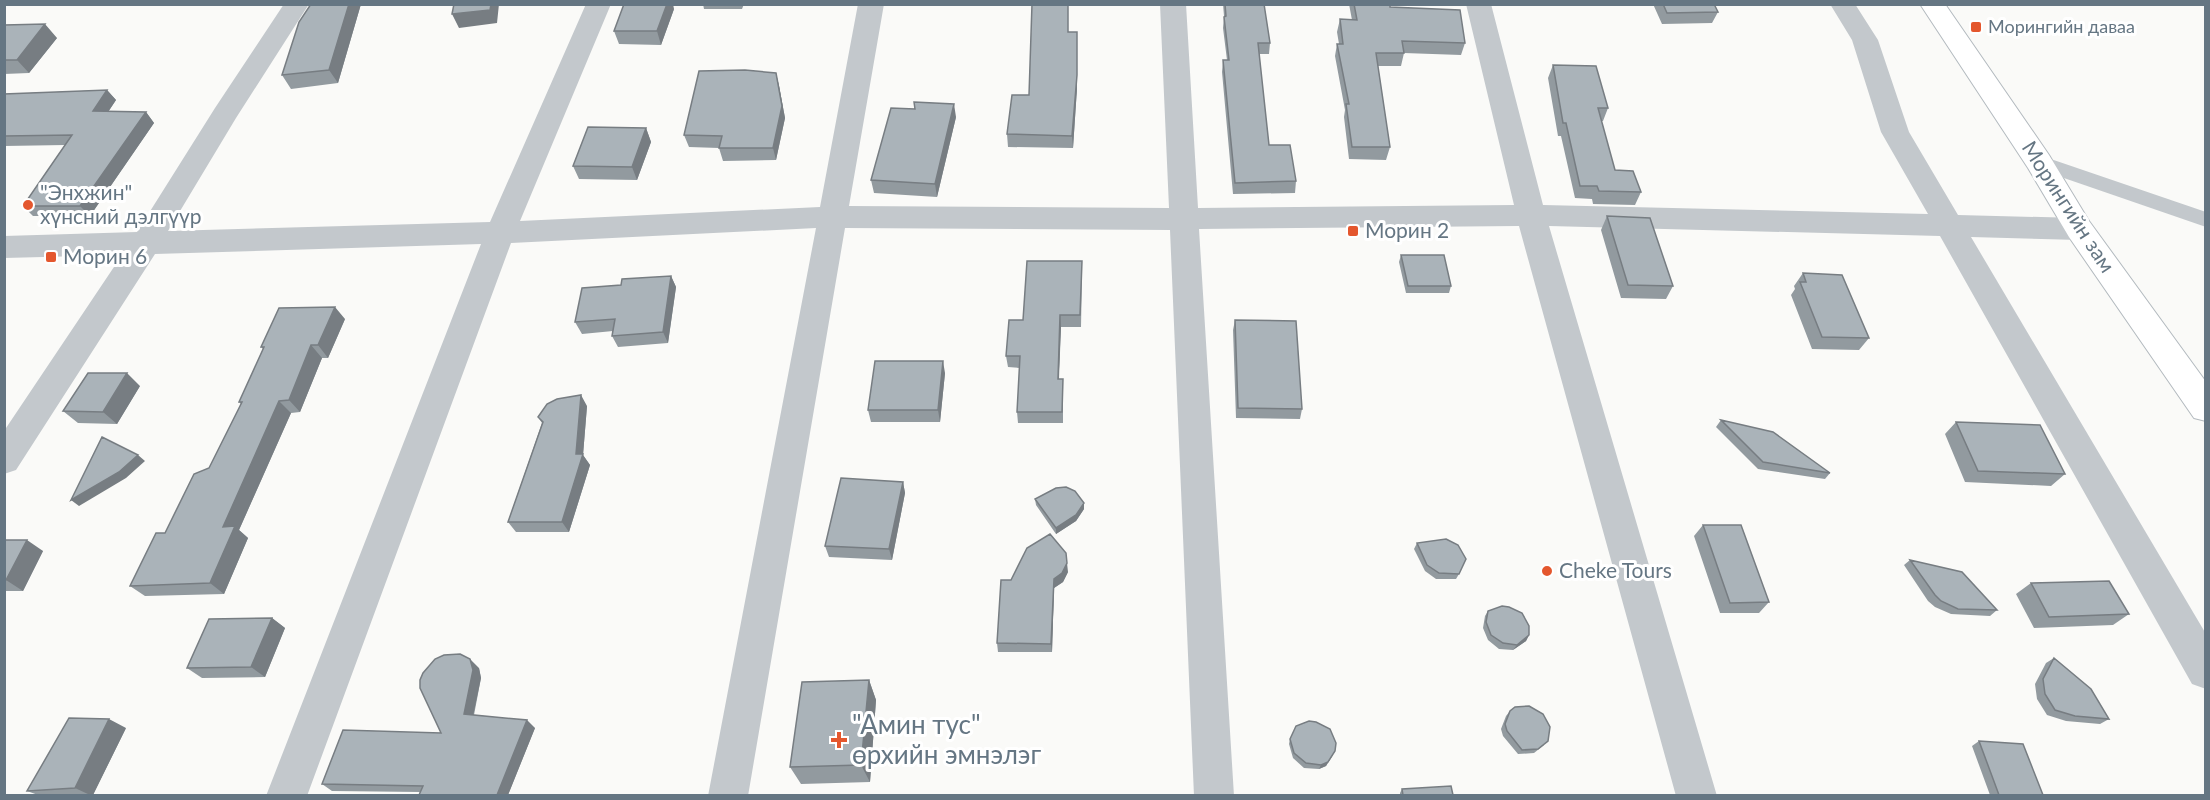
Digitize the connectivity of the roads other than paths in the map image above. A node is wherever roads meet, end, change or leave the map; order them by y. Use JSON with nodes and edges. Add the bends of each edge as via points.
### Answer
{"nodes":[{"id":1,"x":297,"y":4,"type":"edge"},
{"id":2,"x":599,"y":4,"type":"edge"},
{"id":3,"x":871,"y":4,"type":"edge"},
{"id":4,"x":1173,"y":4,"type":"edge"},
{"id":5,"x":1478,"y":4,"type":"edge"},
{"id":6,"x":1842,"y":4,"type":"edge"},
{"id":7,"x":1932,"y":4,"type":"edge"},
{"id":8,"x":2039,"y":162,"type":"junction"},
{"id":9,"x":1531,"y":215,"type":"junction"},
{"id":10,"x":834,"y":216,"type":"junction"},
{"id":11,"x":1184,"y":219,"type":"junction"},
{"id":12,"x":2205,"y":220,"type":"edge"},
{"id":13,"x":1950,"y":226,"type":"junction"},
{"id":14,"x":2079,"y":229,"type":"junction"},
{"id":15,"x":500,"y":232,"type":"junction"},
{"id":16,"x":146,"y":243,"type":"junction"},
{"id":17,"x":4,"y":247,"type":"edge"},
{"id":18,"x":2205,"y":408,"type":"edge"},
{"id":19,"x":4,"y":460,"type":"edge"},
{"id":20,"x":2205,"y":671,"type":"edge"},
{"id":21,"x":286,"y":795,"type":"edge"},
{"id":22,"x":728,"y":795,"type":"edge"},
{"id":23,"x":1214,"y":795,"type":"edge"},
{"id":24,"x":1697,"y":795,"type":"edge"}],
"edges":[{"from":1,"to":16,"type":"street"},
{"from":2,"to":15,"type":"street"},
{"from":3,"to":10,"type":"street"},
{"from":4,"to":11,"type":"street"},
{"from":5,"to":9,"type":"street"},
{"from":6,"to":13,"type":"street","via":[[1865,39],[1895,132]]},
{"from":7,"to":8,"type":"main road","name":"Морингийн зам"},
{"from":8,"to":12,"type":"lane"},
{"from":8,"to":14,"type":"main road","name":"Морингийн зам"},
{"from":9,"to":11,"type":"street"},
{"from":9,"to":13,"type":"street"},
{"from":9,"to":24,"type":"street"},
{"from":10,"to":11,"type":"street"},
{"from":10,"to":15,"type":"street"},
{"from":10,"to":22,"type":"street"},
{"from":11,"to":23,"type":"street"},
{"from":13,"to":14,"type":"street"},
{"from":13,"to":20,"type":"street"},
{"from":14,"to":18,"type":"main road","name":"Морингийн зам"},
{"from":15,"to":16,"type":"street"},
{"from":15,"to":21,"type":"street"},
{"from":16,"to":17,"type":"street"},
{"from":16,"to":19,"type":"street"}]}
